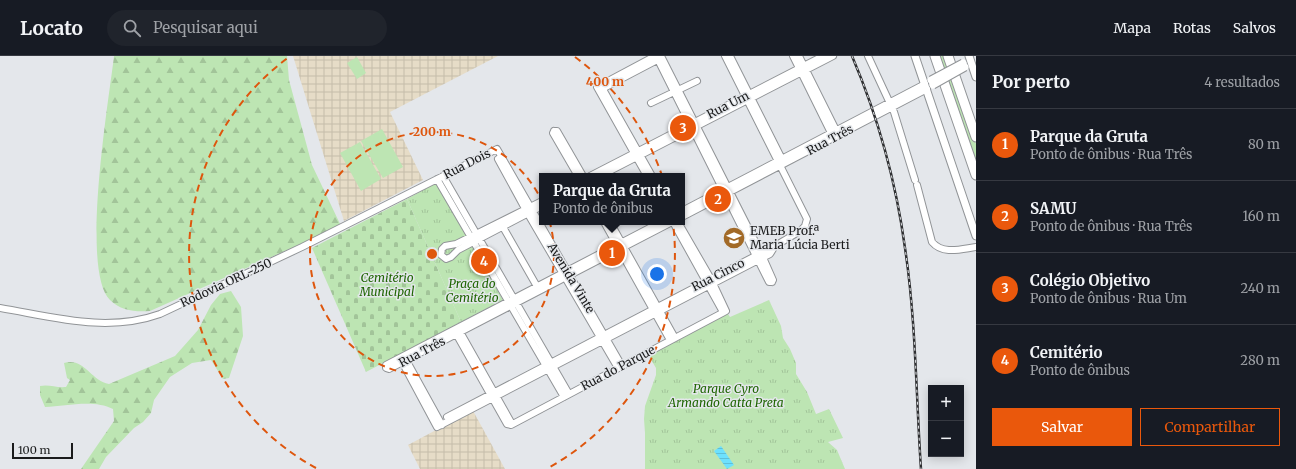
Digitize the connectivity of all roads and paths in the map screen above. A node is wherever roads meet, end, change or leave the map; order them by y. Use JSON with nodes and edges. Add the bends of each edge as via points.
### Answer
{"nodes":[{"id":1,"x":725,"y":56,"type":"edge"},
{"id":2,"x":730,"y":56,"type":"edge"},
{"id":3,"x":793,"y":56,"type":"edge"},
{"id":4,"x":799,"y":56,"type":"edge"},
{"id":5,"x":823,"y":56,"type":"edge"},
{"id":6,"x":833,"y":56,"type":"edge"},
{"id":7,"x":868,"y":56,"type":"edge"},
{"id":8,"x":915,"y":56,"type":"edge"},
{"id":9,"x":935,"y":56,"type":"edge"},
{"id":10,"x":948,"y":56,"type":"edge"},
{"id":11,"x":660,"y":57,"type":"edge"},
{"id":12,"x":970,"y":61,"type":"edge"},
{"id":13,"x":802,"y":69,"type":"junction"},
{"id":14,"x":976,"y":77,"type":"edge"},
{"id":15,"x":697,"y":80,"type":"dead end"},
{"id":16,"x":929,"y":84,"type":"junction"},
{"id":17,"x":676,"y":91,"type":"junction"},
{"id":18,"x":748,"y":97,"type":"junction"},
{"id":19,"x":651,"y":103,"type":"dead end"},
{"id":20,"x":891,"y":105,"type":"junction"},
{"id":21,"x":693,"y":126,"type":"junction"},
{"id":22,"x":835,"y":135,"type":"junction"},
{"id":23,"x":976,"y":137,"type":"edge"},
{"id":24,"x":495,"y":150,"type":"joint"},
{"id":25,"x":637,"y":154,"type":"junction"},
{"id":26,"x":781,"y":163,"type":"junction"},
{"id":27,"x":576,"y":173,"type":"edge"},
{"id":28,"x":581,"y":173,"type":"edge"},
{"id":29,"x":596,"y":173,"type":"edge"},
{"id":30,"x":605,"y":173,"type":"edge"},
{"id":31,"x":646,"y":173,"type":"edge"},
{"id":32,"x":650,"y":173,"type":"edge"},
{"id":33,"x":976,"y":174,"type":"edge"},
{"id":34,"x":440,"y":177,"type":"junction"},
{"id":35,"x":726,"y":191,"type":"junction"},
{"id":36,"x":539,"y":203,"type":"edge"},
{"id":37,"x":539,"y":207,"type":"edge"},
{"id":38,"x":529,"y":210,"type":"junction"},
{"id":39,"x":685,"y":210,"type":"edge"},
{"id":40,"x":685,"y":215,"type":"edge"},
{"id":41,"x":606,"y":225,"type":"edge"},
{"id":42,"x":611,"y":225,"type":"edge"},
{"id":43,"x":656,"y":225,"type":"edge"},
{"id":44,"x":666,"y":225,"type":"edge"},
{"id":45,"x":674,"y":225,"type":"edge"},
{"id":46,"x":679,"y":225,"type":"edge"},
{"id":47,"x":503,"y":227,"type":"junction"},
{"id":48,"x":976,"y":236,"type":"edge"},
{"id":49,"x":475,"y":238,"type":"junction"},
{"id":50,"x":686,"y":241,"type":"junction"},
{"id":51,"x":621,"y":246,"type":"junction"},
{"id":52,"x":976,"y":247,"type":"edge"},
{"id":53,"x":759,"y":257,"type":"junction"},
{"id":54,"x":566,"y":274,"type":"junction"},
{"id":55,"x":710,"y":282,"type":"junction"},
{"id":56,"x":538,"y":288,"type":"junction"},
{"id":57,"x":512,"y":302,"type":"junction"},
{"id":58,"x":0,"y":308,"type":"edge"},
{"id":59,"x":657,"y":310,"type":"junction"},
{"id":60,"x":457,"y":331,"type":"junction"},
{"id":61,"x":603,"y":338,"type":"junction"},
{"id":62,"x":673,"y":339,"type":"junction"},
{"id":63,"x":550,"y":366,"type":"junction"},
{"id":64,"x":620,"y":367,"type":"junction"},
{"id":65,"x":493,"y":396,"type":"junction"},
{"id":66,"x":566,"y":396,"type":"junction"},
{"id":67,"x":438,"y":424,"type":"joint"}],
"edges":[{"from":1,"to":18,"type":"street"},
{"from":2,"to":18,"type":"street"},
{"from":3,"to":13,"type":"street"},
{"from":4,"to":13,"type":"street"},
{"from":5,"to":13,"type":"street","name":"Rua Um"},
{"from":6,"to":13,"type":"street","name":"Rua Um"},
{"from":7,"to":20,"type":"street"},
{"from":8,"to":16,"type":"main road"},
{"from":9,"to":33,"type":"highway"},
{"from":10,"to":23,"type":"highway"},
{"from":11,"to":17,"type":"street"},
{"from":11,"to":25,"type":"street","via":[[600,88]]},
{"from":12,"to":14,"type":"main road"},
{"from":12,"to":16,"type":"main road","name":"Rua Três","bridge":true},
{"from":13,"to":18,"type":"street","name":"Rua Um"},
{"from":13,"to":22,"type":"street"},
{"from":15,"to":17,"type":"street"},
{"from":16,"to":20,"type":"street","name":"Rua Três"},
{"from":16,"to":48,"type":"main road"},
{"from":17,"to":19,"type":"street"},
{"from":17,"to":21,"type":"street"},
{"from":18,"to":21,"type":"street","name":"Rua Um"},
{"from":18,"to":26,"type":"street"},
{"from":20,"to":22,"type":"street","name":"Rua Três"},
{"from":20,"to":52,"type":"street","via":[[932,242],[938,248],[946,250]]},
{"from":21,"to":25,"type":"street","name":"Rua Um"},
{"from":21,"to":35,"type":"street"},
{"from":22,"to":26,"type":"street","name":"Rua Três"},
{"from":24,"to":34,"type":"street","name":"Rua Dois"},
{"from":24,"to":38,"type":"street","name":"Avenida Vinte"},
{"from":25,"to":29,"type":"street","name":"Rua Um"},
{"from":25,"to":30,"type":"street","name":"Rua Um"},
{"from":25,"to":31,"type":"street"},
{"from":25,"to":32,"type":"street"},
{"from":26,"to":35,"type":"street","name":"Rua Três"},
{"from":26,"to":53,"type":"street","name":"Rua Cinco","via":[[806,219],[805,226],[775,246],[770,254]]},
{"from":27,"to":28,"type":"street","via":[[554,131],[557,131]]},
{"from":34,"to":49,"type":"street"},
{"from":34,"to":58,"type":"street","name":"Rodovia ORL-250","via":[[302,247],[145,320],[93,324]]},
{"from":35,"to":39,"type":"street","name":"Rua Três"},
{"from":35,"to":40,"type":"street","name":"Rua Três"},
{"from":35,"to":53,"type":"street"},
{"from":36,"to":38,"type":"street"},
{"from":37,"to":38,"type":"street"},
{"from":38,"to":47,"type":"street"},
{"from":38,"to":49,"type":"street"},
{"from":38,"to":54,"type":"street","name":"Avenida Vinte"},
{"from":41,"to":51,"type":"street"},
{"from":42,"to":51,"type":"street"},
{"from":43,"to":51,"type":"street","name":"Rua Três"},
{"from":44,"to":51,"type":"street","name":"Rua Três"},
{"from":45,"to":50,"type":"street"},
{"from":46,"to":50,"type":"street"},
{"from":47,"to":49,"type":"street"},
{"from":47,"to":56,"type":"street"},
{"from":49,"to":49,"type":"street","via":[[443,247],[441,255],[446,259],[450,258]]},
{"from":49,"to":57,"type":"street"},
{"from":50,"to":55,"type":"street"},
{"from":51,"to":54,"type":"street","name":"Rua Três"},
{"from":51,"to":59,"type":"street"},
{"from":53,"to":55,"type":"street","name":"Rua Cinco"},
{"from":54,"to":56,"type":"street","name":"Rua Três"},
{"from":54,"to":61,"type":"street","name":"Avenida Vinte"},
{"from":55,"to":59,"type":"street","name":"Rua Cinco"},
{"from":55,"to":62,"type":"street","name":"Rua do Parque","via":[[725,311]]},
{"from":56,"to":57,"type":"street","name":"Rua Três"},
{"from":57,"to":60,"type":"street","name":"Rua Três"},
{"from":57,"to":63,"type":"street"},
{"from":59,"to":61,"type":"street","name":"Rua Cinco"},
{"from":59,"to":62,"type":"street"},
{"from":60,"to":65,"type":"street"},
{"from":60,"to":67,"type":"street","name":"Rua Três","via":[[403,359]]},
{"from":61,"to":63,"type":"street","name":"Rua Cinco"},
{"from":61,"to":64,"type":"street","name":"Avenida Vinte"},
{"from":62,"to":64,"type":"street","name":"Rua do Parque"},
{"from":63,"to":65,"type":"street","name":"Rua Cinco"},
{"from":63,"to":66,"type":"street"},
{"from":64,"to":66,"type":"street","name":"Rua do Parque"},
{"from":65,"to":66,"type":"street","name":"Rua do Parque","via":[[511,424]]},
{"from":65,"to":67,"type":"street","name":"Rua Cinco"}]}
